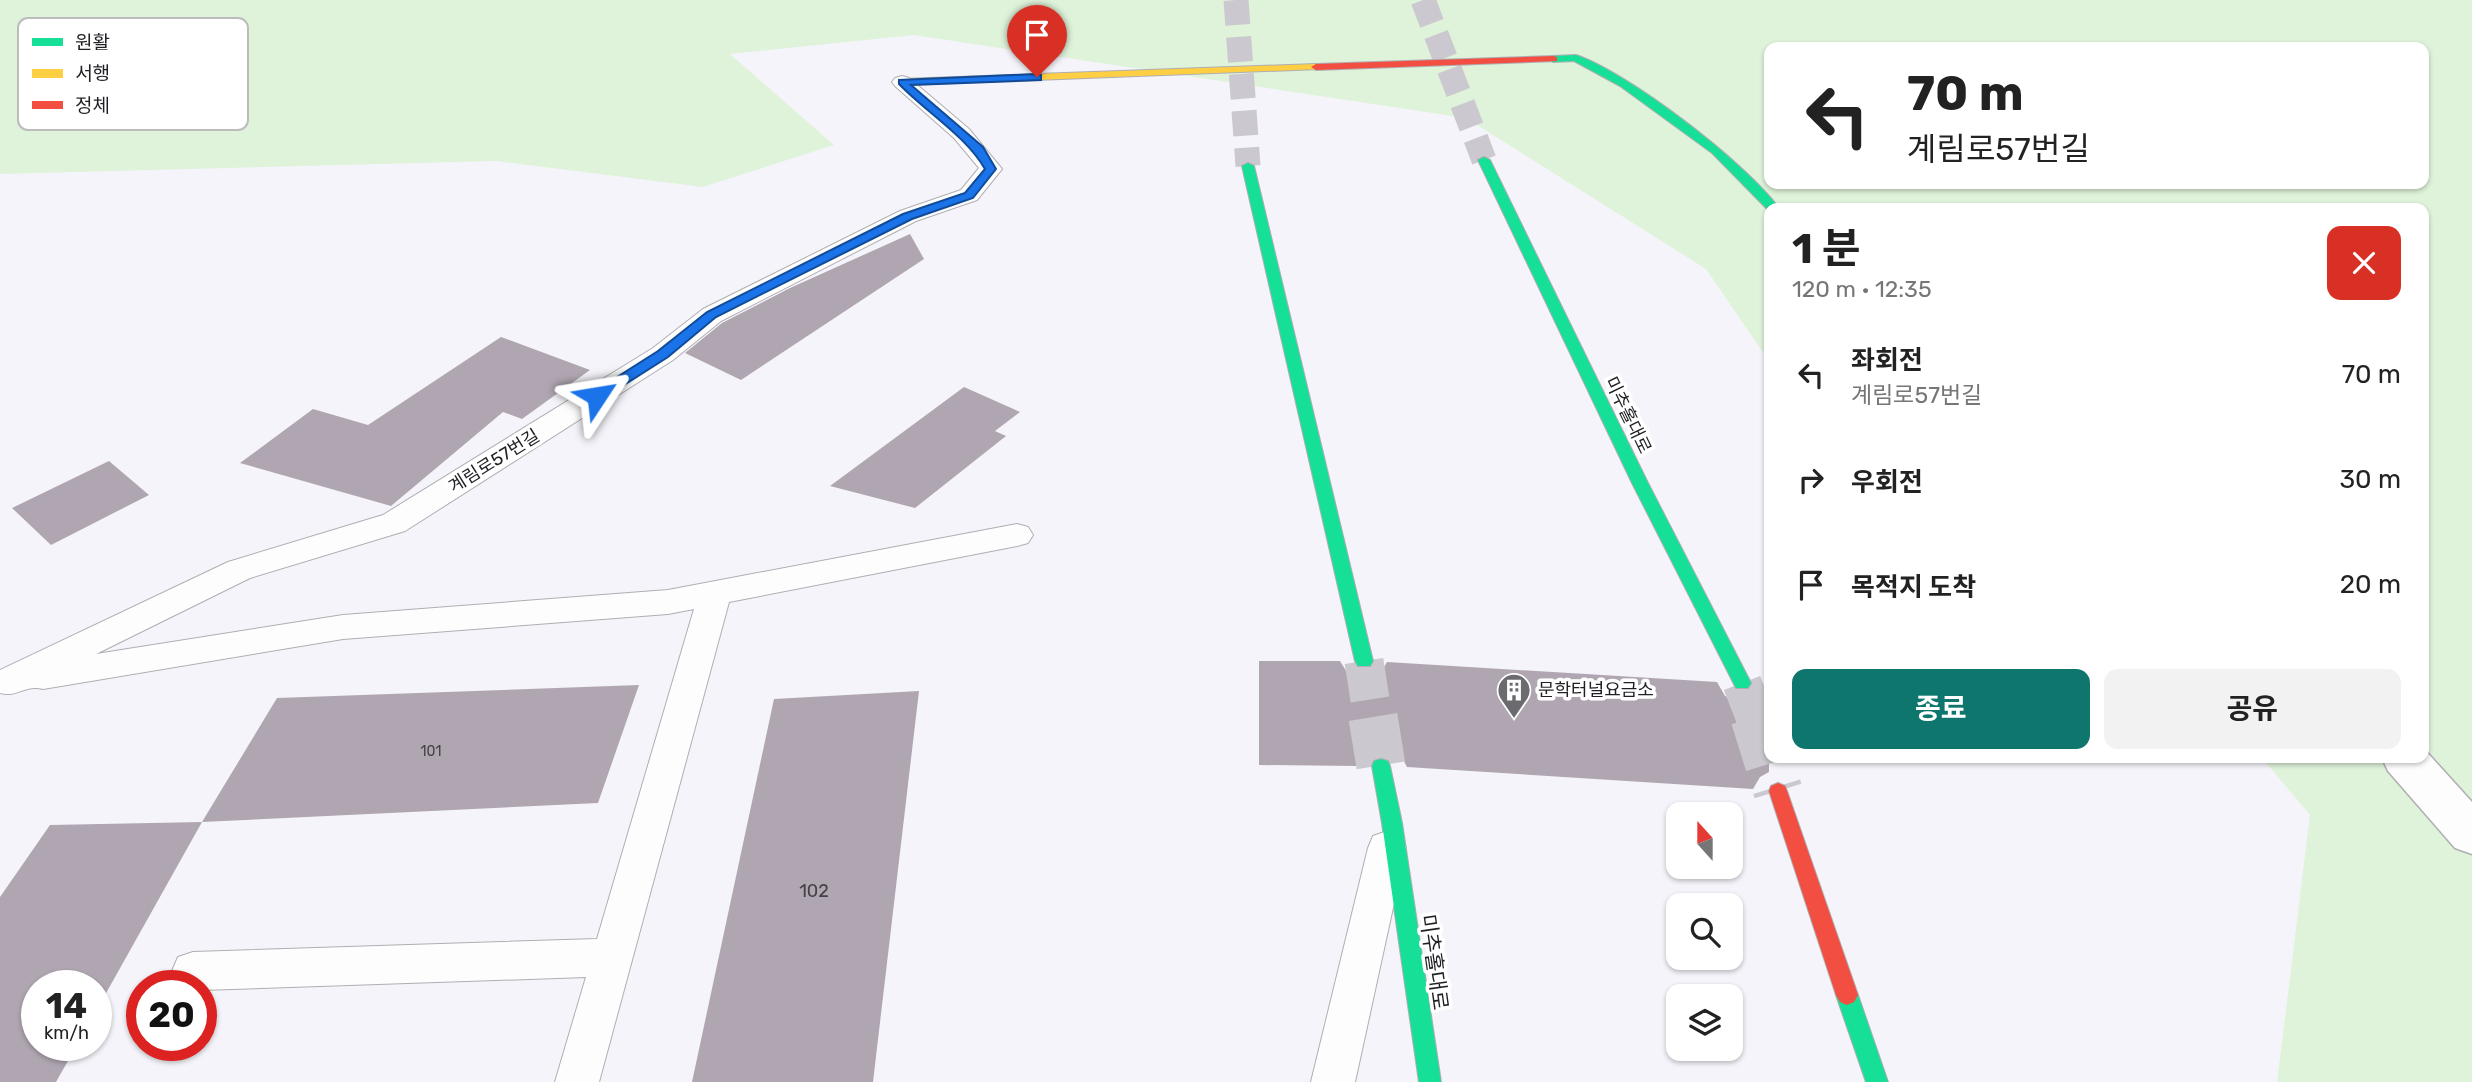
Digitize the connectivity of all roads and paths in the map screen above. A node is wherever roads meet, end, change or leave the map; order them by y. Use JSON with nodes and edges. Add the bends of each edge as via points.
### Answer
{"nodes":[{"id":1,"x":902,"y":82,"type":"joint"},
{"id":2,"x":1484,"y":160,"type":"tunnel mouth"},
{"id":3,"x":1248,"y":166,"type":"tunnel mouth"},
{"id":4,"x":1768,"y":203,"type":"edge"},
{"id":5,"x":1017,"y":535,"type":"dead end"},
{"id":6,"x":715,"y":593,"type":"junction"},
{"id":7,"x":1364,"y":661,"type":"tunnel mouth"},
{"id":8,"x":4,"y":683,"type":"edge"},
{"id":9,"x":1742,"y":683,"type":"tunnel mouth"},
{"id":10,"x":2408,"y":763,"type":"edge"},
{"id":11,"x":1381,"y":766,"type":"tunnel mouth"},
{"id":12,"x":1778,"y":791,"type":"tunnel mouth"},
{"id":13,"x":1392,"y":823,"type":"junction"},
{"id":14,"x":2472,"y":834,"type":"edge"},
{"id":15,"x":612,"y":957,"type":"junction"},
{"id":16,"x":217,"y":970,"type":"edge"},
{"id":17,"x":577,"y":1082,"type":"edge"},
{"id":18,"x":1333,"y":1082,"type":"edge"},
{"id":19,"x":1430,"y":1082,"type":"edge"},
{"id":20,"x":1877,"y":1082,"type":"edge"}],
"edges":[{"from":1,"to":4,"type":"main road","via":[[1576,58],[1624,84],[1716,151]]},
{"from":1,"to":8,"type":"lane","name":"계림로57번길","via":[[979,149],[991,169],[969,195],[908,216],[712,315],[663,354],[394,523],[239,570]]},
{"from":2,"to":9,"type":"main road","name":"미추홀대로"},
{"from":3,"to":7,"type":"main road"},
{"from":5,"to":6,"type":"lane","name":"계림로57번길"},
{"from":6,"to":8,"type":"lane","name":"계림로57번길","via":[[668,602],[342,627]]},
{"from":6,"to":15,"type":"lane"},
{"from":10,"to":14,"type":"street"},
{"from":11,"to":13,"type":"main road","name":"미추홀대로"},
{"from":12,"to":20,"type":"main road"},
{"from":13,"to":18,"type":"lane"},
{"from":13,"to":19,"type":"main road","name":"미추홀대로"},
{"from":15,"to":16,"type":"lane"},
{"from":15,"to":17,"type":"lane"}]}
